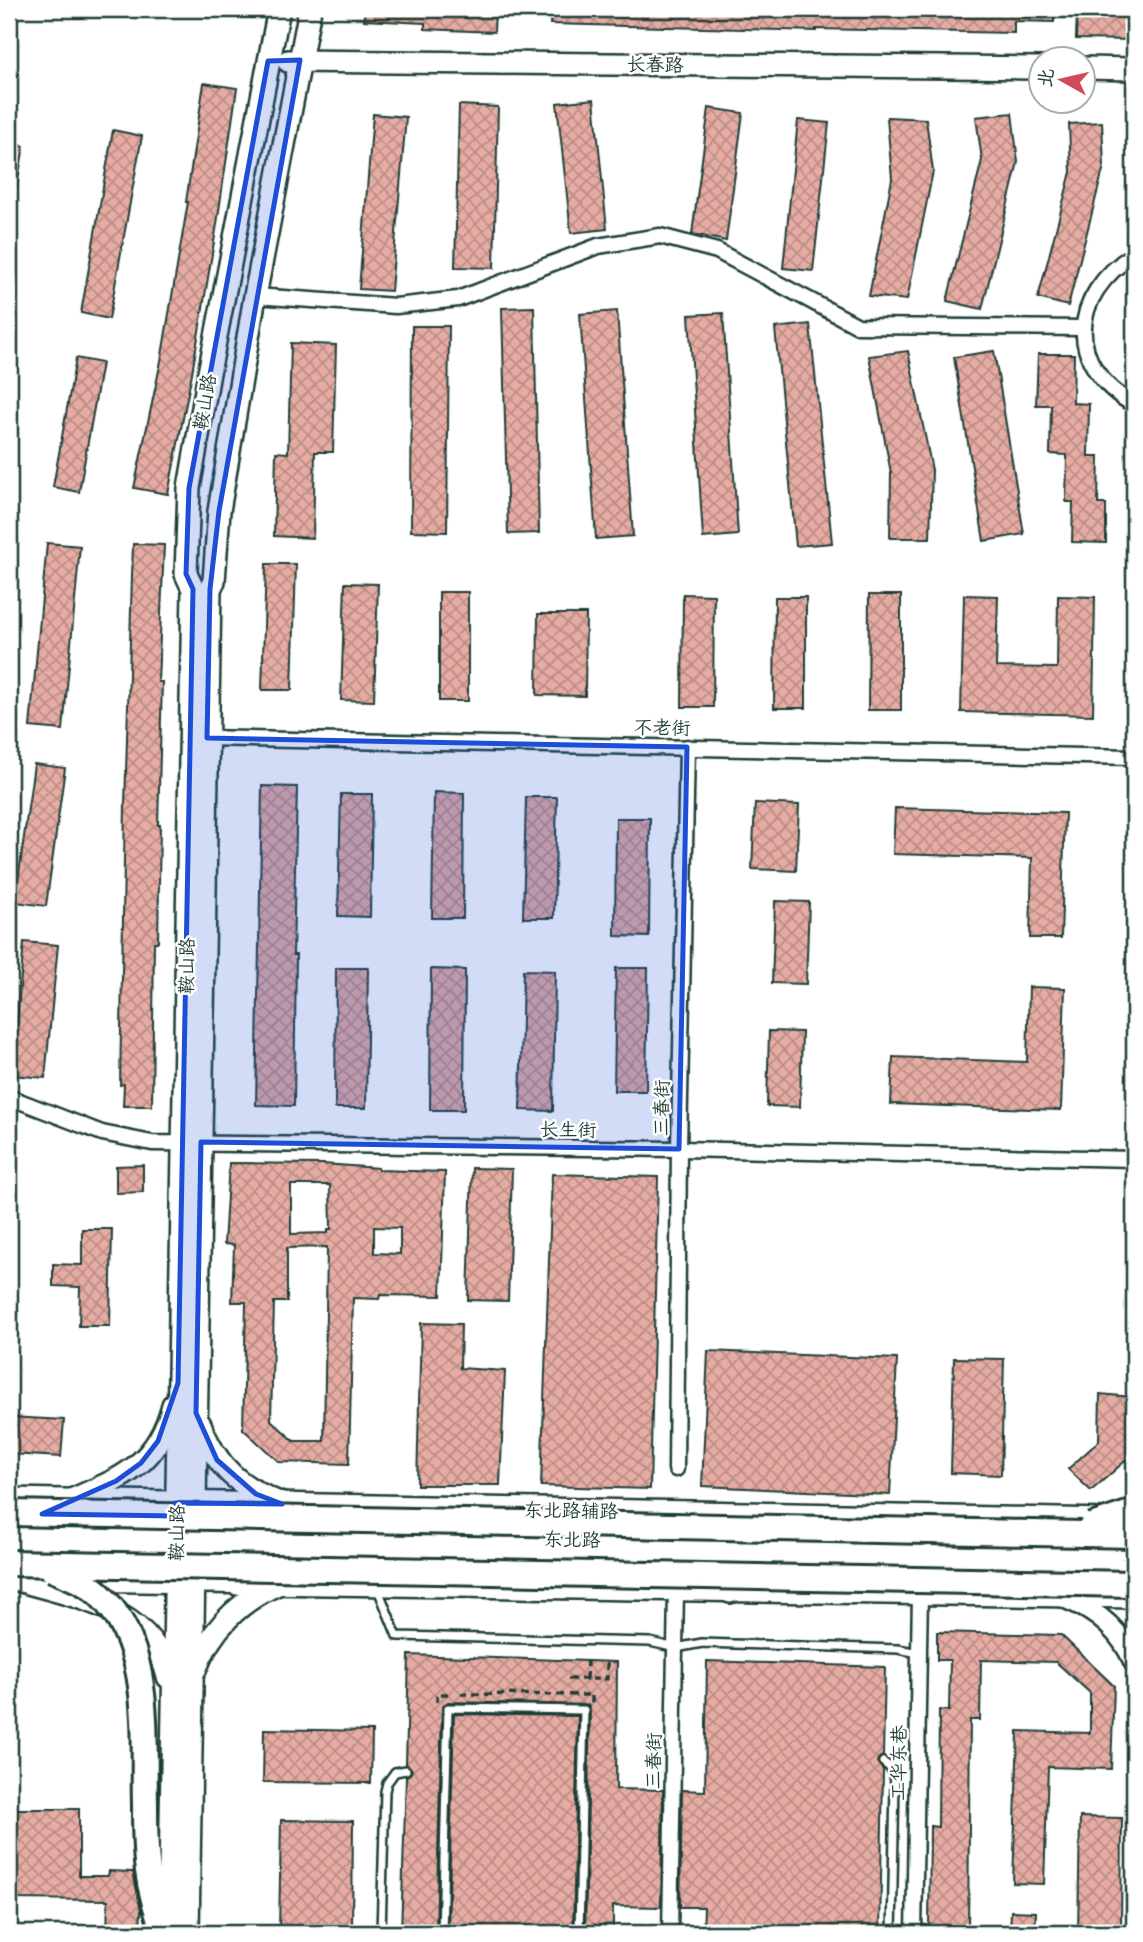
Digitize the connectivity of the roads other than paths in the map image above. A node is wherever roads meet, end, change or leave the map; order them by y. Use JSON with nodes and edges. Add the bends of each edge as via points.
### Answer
{"nodes":[{"id":1,"x":279,"y":9,"type":"edge"},
{"id":2,"x":310,"y":9,"type":"edge"},
{"id":3,"x":300,"y":60,"type":"junction"},
{"id":4,"x":268,"y":61,"type":"junction"},
{"id":5,"x":1028,"y":68,"type":"edge"},
{"id":6,"x":1098,"y":68,"type":"edge"},
{"id":7,"x":1134,"y":69,"type":"edge"},
{"id":8,"x":1134,"y":254,"type":"edge"},
{"id":9,"x":255,"y":296,"type":"junction"},
{"id":10,"x":1083,"y":328,"type":"junction"},
{"id":11,"x":1134,"y":405,"type":"edge"},
{"id":12,"x":199,"y":738,"type":"junction"},
{"id":13,"x":687,"y":747,"type":"junction"},
{"id":14,"x":1134,"y":757,"type":"edge"},
{"id":15,"x":9,"y":1097,"type":"edge"},
{"id":16,"x":192,"y":1143,"type":"junction"},
{"id":17,"x":679,"y":1149,"type":"junction"},
{"id":18,"x":1134,"y":1159,"type":"edge"},
{"id":19,"x":178,"y":1383,"type":"junction"},
{"id":20,"x":196,"y":1413,"type":"junction"},
{"id":21,"x":676,"y":1469,"type":"dead end"},
{"id":22,"x":9,"y":1499,"type":"edge"},
{"id":23,"x":68,"y":1500,"type":"junction"},
{"id":24,"x":186,"y":1503,"type":"junction"},
{"id":25,"x":282,"y":1504,"type":"junction"},
{"id":26,"x":632,"y":1511,"type":"junction"},
{"id":27,"x":1134,"y":1512,"type":"edge"},
{"id":28,"x":1134,"y":1520,"type":"edge"},
{"id":29,"x":1134,"y":1525,"type":"edge"},
{"id":30,"x":1057,"y":1533,"type":"junction"},
{"id":31,"x":1134,"y":1535,"type":"edge"},
{"id":32,"x":185,"y":1541,"type":"junction"},
{"id":33,"x":315,"y":1544,"type":"junction"},
{"id":34,"x":1134,"y":1546,"type":"edge"},
{"id":35,"x":1105,"y":1548,"type":"junction"},
{"id":36,"x":12,"y":1550,"type":"edge"},
{"id":37,"x":280,"y":1552,"type":"junction"},
{"id":38,"x":680,"y":1554,"type":"junction"},
{"id":39,"x":922,"y":1565,"type":"junction"},
{"id":40,"x":1134,"y":1569,"type":"edge"},
{"id":41,"x":184,"y":1583,"type":"junction"},
{"id":42,"x":237,"y":1584,"type":"junction"},
{"id":43,"x":278,"y":1584,"type":"junction"},
{"id":44,"x":1134,"y":1584,"type":"edge"},
{"id":45,"x":376,"y":1586,"type":"junction"},
{"id":46,"x":631,"y":1590,"type":"junction"},
{"id":47,"x":676,"y":1591,"type":"junction"},
{"id":48,"x":730,"y":1592,"type":"junction"},
{"id":49,"x":877,"y":1594,"type":"junction"},
{"id":50,"x":920,"y":1594,"type":"junction"},
{"id":51,"x":1059,"y":1597,"type":"junction"},
{"id":52,"x":1134,"y":1598,"type":"edge"},
{"id":53,"x":676,"y":1648,"type":"junction"},
{"id":54,"x":919,"y":1653,"type":"junction"},
{"id":55,"x":1134,"y":1661,"type":"edge"},
{"id":56,"x":192,"y":1678,"type":"junction"},
{"id":57,"x":173,"y":1705,"type":"junction"},
{"id":58,"x":883,"y":1762,"type":"dead end"},
{"id":59,"x":406,"y":1770,"type":"dead end"},
{"id":60,"x":167,"y":1933,"type":"edge"},
{"id":61,"x":188,"y":1933,"type":"edge"},
{"id":62,"x":381,"y":1933,"type":"edge"},
{"id":63,"x":442,"y":1933,"type":"edge"},
{"id":64,"x":579,"y":1933,"type":"edge"},
{"id":65,"x":670,"y":1933,"type":"edge"},
{"id":66,"x":892,"y":1933,"type":"edge"},
{"id":67,"x":914,"y":1933,"type":"edge"}],
"edges":[{"from":1,"to":4,"type":"main road","name":"鞍山路"},
{"from":2,"to":3,"type":"main road","name":"鞍山路"},
{"from":3,"to":4,"type":"main road","name":"长春路"},
{"from":3,"to":5,"type":"main road","name":"长春路"},
{"from":3,"to":9,"type":"main road","name":"鞍山路"},
{"from":4,"to":12,"type":"main road","name":"鞍山路","via":[[189,488],[186,574],[192,589]]},
{"from":6,"to":7,"type":"main road"},
{"from":8,"to":10,"type":"street","via":[[1113,268],[1090,301]]},
{"from":9,"to":10,"type":"street","via":[[396,306],[458,299],[598,246],[660,236],[717,251],[858,326]]},
{"from":9,"to":12,"type":"main road","name":"鞍山路","via":[[219,511]]},
{"from":10,"to":11,"type":"street","via":[[1090,363],[1104,385]]},
{"from":12,"to":13,"type":"street","name":"不老街"},
{"from":12,"to":16,"type":"main road","name":"鞍山路"},
{"from":13,"to":14,"type":"street","name":"不老街"},
{"from":13,"to":17,"type":"street","name":"三春街"},
{"from":15,"to":16,"type":"street","name":"长生街","via":[[102,1133],[152,1143]]},
{"from":16,"to":17,"type":"street","name":"长生街"},
{"from":16,"to":19,"type":"main road","name":"鞍山路"},
{"from":16,"to":20,"type":"main road","name":"鞍山路"},
{"from":17,"to":18,"type":"street","name":"长生街"},
{"from":17,"to":21,"type":"street","name":"三春街"},
{"from":19,"to":23,"type":"main road","via":[[158,1441],[141,1463],[116,1481]]},
{"from":19,"to":24,"type":"main road","name":"鞍山路"},
{"from":20,"to":24,"type":"main road","name":"鞍山路"},
{"from":20,"to":25,"type":"main road","via":[[217,1460],[256,1494]]},
{"from":22,"to":23,"type":"main road","name":"东北路辅路"},
{"from":23,"to":24,"type":"main road","name":"东北路辅路"},
{"from":23,"to":36,"type":"main road"},
{"from":24,"to":25,"type":"main road","name":"东北路辅路"},
{"from":24,"to":32,"type":"main road","name":"鞍山路"},
{"from":25,"to":26,"type":"main road","name":"东北路辅路"},
{"from":26,"to":28,"type":"main road","name":"东北路辅路"},
{"from":26,"to":38,"type":"main road"},
{"from":27,"to":30,"type":"highway","bridge":true},
{"from":29,"to":35,"type":"main road"},
{"from":30,"to":31,"type":"highway","name":"东北路","bridge":true},
{"from":30,"to":36,"type":"highway","name":"东北路","bridge":true},
{"from":32,"to":33,"type":"main road","name":"东北路"},
{"from":32,"to":36,"type":"main road","name":"东北路","via":[[68,1539]]},
{"from":32,"to":37,"type":"main road","name":"东北路"},
{"from":32,"to":41,"type":"main road","name":"鞍山路"},
{"from":33,"to":37,"type":"main road","name":"东北路"},
{"from":33,"to":38,"type":"main road","name":"东北路"},
{"from":34,"to":35,"type":"main road","name":"东北路"},
{"from":35,"to":38,"type":"main road","name":"东北路"},
{"from":36,"to":41,"type":"main road"},
{"from":36,"to":44,"type":"highway","name":"东北路","bridge":true},
{"from":36,"to":57,"type":"main road","via":[[146,1633],[161,1651]]},
{"from":36,"to":60,"type":"highway","bridge":true,"via":[[98,1593],[131,1643],[139,1678],[149,1888]]},
{"from":37,"to":42,"type":"main road"},
{"from":38,"to":39,"type":"main road","name":"东北路"},
{"from":38,"to":46,"type":"main road"},
{"from":38,"to":48,"type":"main road"},
{"from":39,"to":40,"type":"main road","name":"东北路"},
{"from":39,"to":49,"type":"main road"},
{"from":41,"to":42,"type":"main road"},
{"from":41,"to":56,"type":"main road","name":"鞍山路"},
{"from":41,"to":57,"type":"main road","name":"鞍山路"},
{"from":42,"to":43,"type":"main road"},
{"from":43,"to":45,"type":"main road"},
{"from":43,"to":56,"type":"main road","via":[[236,1608],[203,1651]]},
{"from":45,"to":46,"type":"main road"},
{"from":45,"to":53,"type":"lane","via":[[397,1636],[650,1642]]},
{"from":46,"to":47,"type":"main road"},
{"from":47,"to":48,"type":"main road"},
{"from":47,"to":53,"type":"street","name":"三春街"},
{"from":48,"to":49,"type":"main road"},
{"from":49,"to":50,"type":"main road"},
{"from":50,"to":51,"type":"main road"},
{"from":50,"to":54,"type":"street","name":"工华东巷"},
{"from":51,"to":52,"type":"main road"},
{"from":51,"to":55,"type":"main road","via":[[1083,1605],[1104,1620]]},
{"from":53,"to":54,"type":"lane","via":[[702,1643]]},
{"from":53,"to":65,"type":"street","name":"三春街"},
{"from":54,"to":67,"type":"street","name":"工华东巷"},
{"from":56,"to":61,"type":"main road","name":"鞍山路"},
{"from":57,"to":60,"type":"main road","name":"鞍山路"},
{"from":58,"to":66,"type":"lane","via":[[894,1773],[895,1783]]},
{"from":59,"to":62,"type":"lane","via":[[395,1772],[385,1791]]},
{"from":63,"to":64,"type":"lane","via":[[448,1709],[584,1710]]}]}
